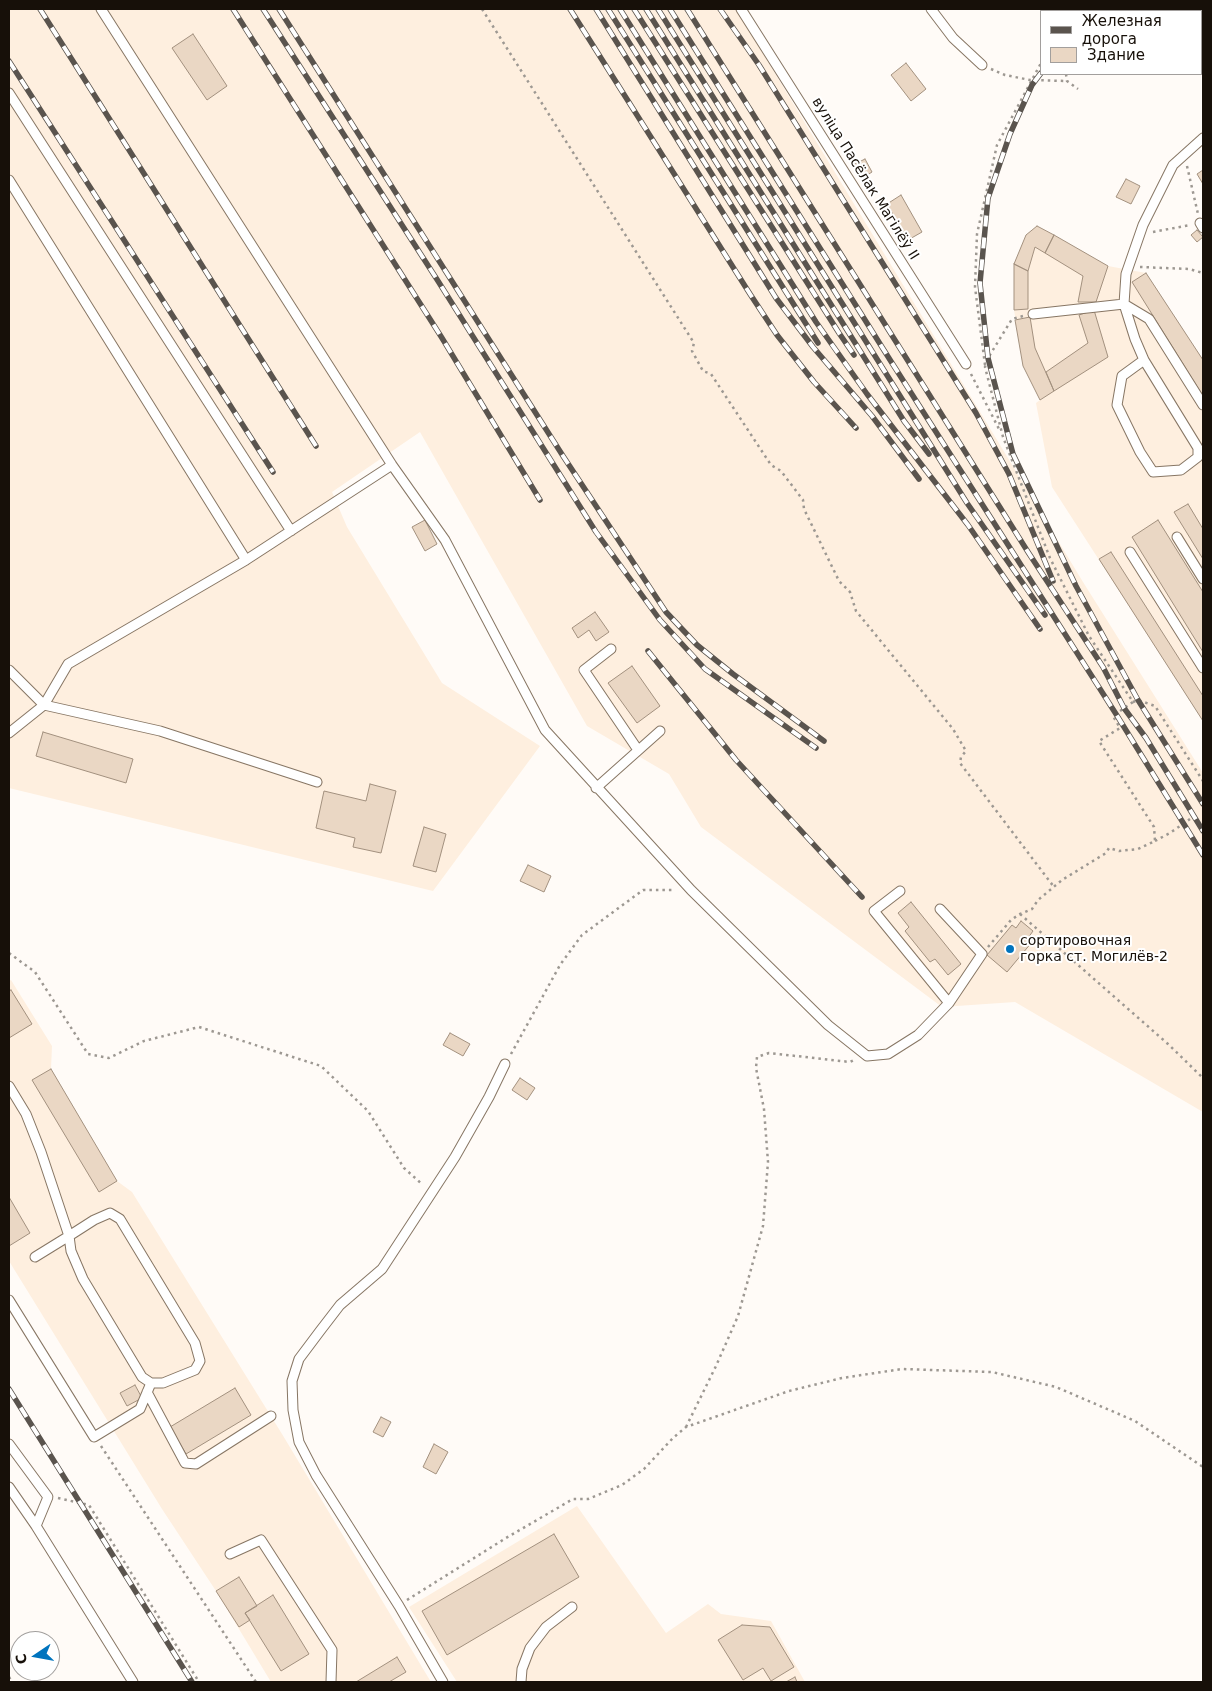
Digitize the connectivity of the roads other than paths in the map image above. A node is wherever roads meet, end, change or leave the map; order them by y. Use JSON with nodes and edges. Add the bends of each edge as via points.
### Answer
{"nodes":[{"id":1,"x":101,"y":9,"type":"edge"},
{"id":2,"x":741,"y":9,"type":"edge"},
{"id":3,"x":930,"y":9,"type":"edge"},
{"id":4,"x":982,"y":65,"type":"road end"},
{"id":5,"x":9,"y":93,"type":"edge"},
{"id":6,"x":1203,"y":138,"type":"edge"},
{"id":7,"x":9,"y":180,"type":"edge"},
{"id":8,"x":20,"y":199,"type":"junction"},
{"id":9,"x":9,"y":200,"type":"edge"},
{"id":10,"x":1124,"y":304,"type":"junction"},
{"id":11,"x":1034,"y":314,"type":"road end"},
{"id":12,"x":1144,"y":360,"type":"junction"},
{"id":13,"x":966,"y":364,"type":"road end"},
{"id":14,"x":1203,"y":405,"type":"edge"},
{"id":15,"x":392,"y":465,"type":"junction"},
{"id":16,"x":291,"y":532,"type":"junction"},
{"id":17,"x":1178,"y":537,"type":"dead end"},
{"id":18,"x":1130,"y":552,"type":"dead end"},
{"id":19,"x":246,"y":560,"type":"junction"},
{"id":20,"x":1203,"y":579,"type":"edge"},
{"id":21,"x":611,"y":649,"type":"dead end"},
{"id":22,"x":1203,"y":668,"type":"edge"},
{"id":23,"x":9,"y":670,"type":"edge"},
{"id":24,"x":44,"y":705,"type":"junction"},
{"id":25,"x":660,"y":731,"type":"dead end"},
{"id":26,"x":9,"y":733,"type":"edge"},
{"id":27,"x":638,"y":750,"type":"junction"},
{"id":28,"x":317,"y":782,"type":"dead end"},
{"id":29,"x":596,"y":788,"type":"junction"},
{"id":30,"x":900,"y":891,"type":"dead end"},
{"id":31,"x":940,"y":909,"type":"dead end"},
{"id":32,"x":949,"y":1003,"type":"junction"},
{"id":33,"x":505,"y":1064,"type":"road end"},
{"id":34,"x":9,"y":1086,"type":"edge"},
{"id":35,"x":69,"y":1236,"type":"junction"},
{"id":36,"x":35,"y":1257,"type":"dead end"},
{"id":37,"x":9,"y":1300,"type":"edge"},
{"id":38,"x":149,"y":1387,"type":"junction"},
{"id":39,"x":271,"y":1416,"type":"dead end"},
{"id":40,"x":9,"y":1444,"type":"edge"},
{"id":41,"x":9,"y":1487,"type":"edge"},
{"id":42,"x":36,"y":1526,"type":"junction"},
{"id":43,"x":230,"y":1554,"type":"dead end"},
{"id":44,"x":572,"y":1607,"type":"dead end"},
{"id":45,"x":133,"y":1682,"type":"edge"},
{"id":46,"x":331,"y":1682,"type":"edge"},
{"id":47,"x":443,"y":1682,"type":"edge"},
{"id":48,"x":521,"y":1682,"type":"edge"}],
"edges":[{"from":1,"to":15,"type":"lane"},
{"from":2,"to":13,"type":"lane","name":"вуліца Пасёлак Магілёў II"},
{"from":3,"to":4,"type":"lane","via":[[953,38]]},
{"from":5,"to":16,"type":"lane"},
{"from":6,"to":10,"type":"lane","via":[[1173,165],[1140,234],[1126,274]]},
{"from":7,"to":8,"type":"lane"},
{"from":8,"to":9,"type":"lane"},
{"from":8,"to":19,"type":"lane"},
{"from":10,"to":11,"type":"lane"},
{"from":10,"to":12,"type":"lane"},
{"from":10,"to":14,"type":"lane","via":[[1148,319]]},
{"from":12,"to":12,"type":"lane","via":[[1122,376],[1117,405],[1153,472],[1181,470],[1198,457],[1198,448]]},
{"from":15,"to":16,"type":"lane"},
{"from":15,"to":29,"type":"lane","via":[[445,540],[545,730]]},
{"from":16,"to":19,"type":"lane"},
{"from":17,"to":20,"type":"lane"},
{"from":18,"to":22,"type":"lane"},
{"from":19,"to":24,"type":"lane","via":[[68,664]]},
{"from":21,"to":27,"type":"lane","via":[[584,670]]},
{"from":23,"to":24,"type":"lane"},
{"from":24,"to":26,"type":"lane"},
{"from":24,"to":28,"type":"lane","via":[[160,731]]},
{"from":25,"to":27,"type":"lane"},
{"from":27,"to":29,"type":"lane"},
{"from":29,"to":32,"type":"lane","via":[[691,890],[828,1025],[867,1056],[888,1054],[918,1035]]},
{"from":30,"to":32,"type":"lane","via":[[874,911]]},
{"from":31,"to":32,"type":"lane","via":[[982,954]]},
{"from":33,"to":47,"type":"lane","via":[[455,1158],[382,1269],[340,1305],[299,1359],[292,1381],[299,1442]]},
{"from":34,"to":35,"type":"lane","via":[[26,1114]]},
{"from":35,"to":36,"type":"lane"},
{"from":35,"to":38,"type":"lane","via":[[71,1251],[83,1279]]},
{"from":35,"to":38,"type":"lane","via":[[110,1213],[120,1219],[195,1343],[200,1361],[195,1370]]},
{"from":37,"to":38,"type":"lane","via":[[94,1437],[140,1409]]},
{"from":38,"to":39,"type":"lane","via":[[185,1462],[196,1464]]},
{"from":40,"to":42,"type":"lane","via":[[48,1497]]},
{"from":41,"to":42,"type":"lane"},
{"from":42,"to":45,"type":"lane"},
{"from":43,"to":46,"type":"lane","via":[[261,1540],[332,1650]]},
{"from":44,"to":48,"type":"lane","via":[[546,1627],[530,1648]]}]}
